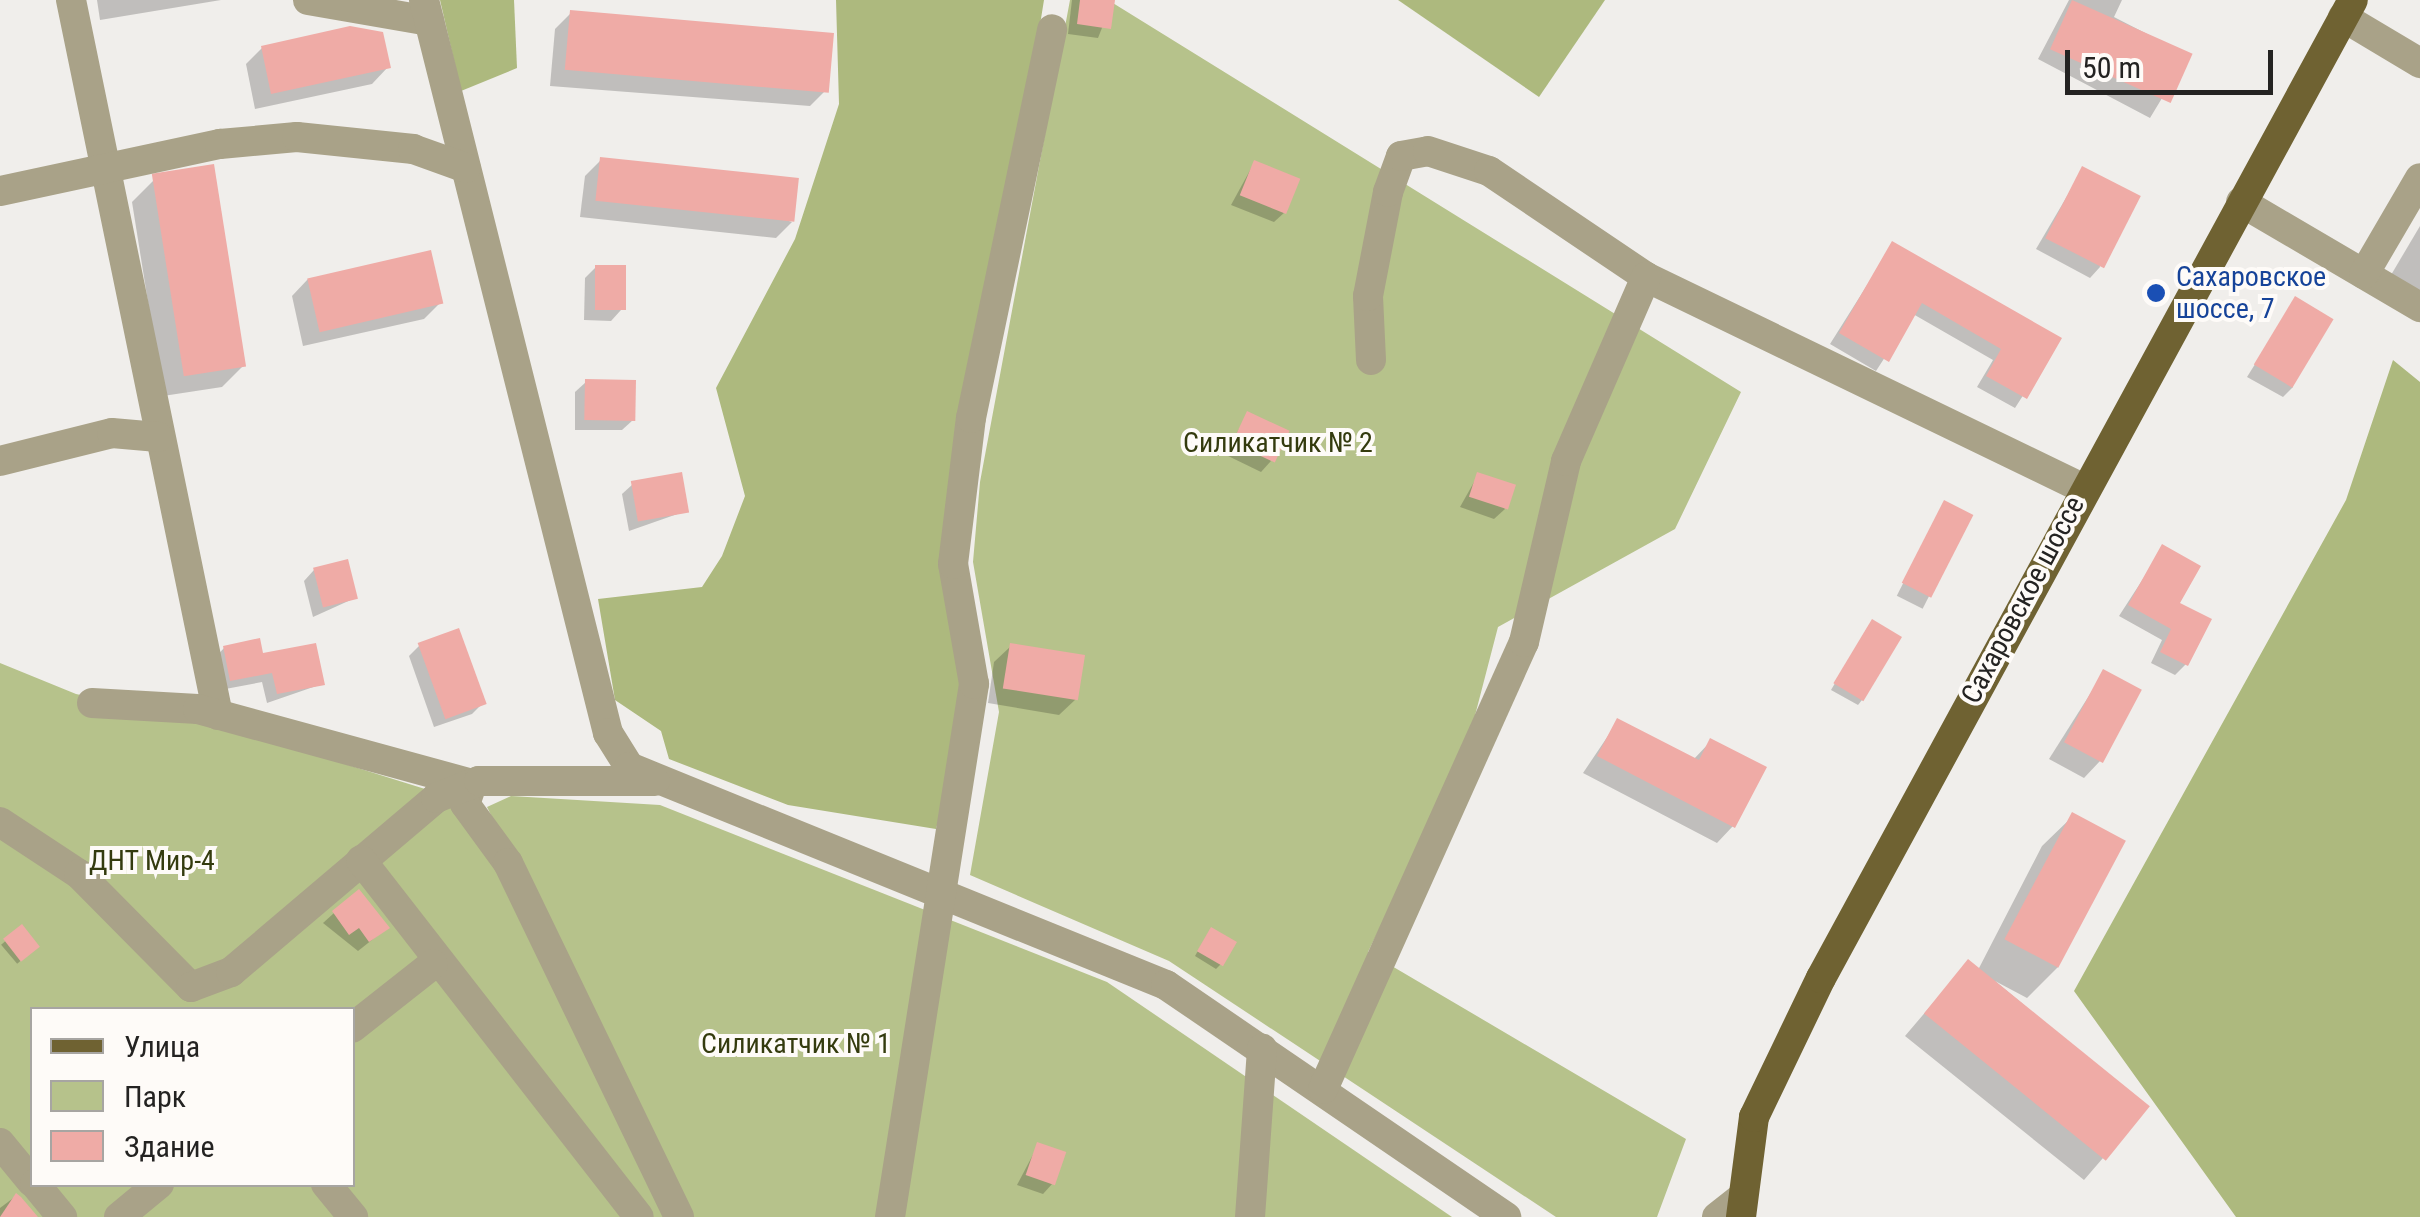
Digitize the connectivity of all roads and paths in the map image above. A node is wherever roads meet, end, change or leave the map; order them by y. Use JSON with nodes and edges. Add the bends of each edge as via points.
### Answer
{"nodes":[{"id":1,"x":71,"y":0,"type":"edge"},
{"id":2,"x":308,"y":0,"type":"edge"},
{"id":3,"x":2348,"y":9,"type":"edge"},
{"id":4,"x":427,"y":11,"type":"edge"},
{"id":5,"x":1052,"y":29,"type":"dead end"},
{"id":6,"x":2420,"y":63,"type":"edge"},
{"id":7,"x":466,"y":168,"type":"junction"},
{"id":8,"x":108,"y":172,"type":"junction"},
{"id":9,"x":2420,"y":178,"type":"edge"},
{"id":10,"x":0,"y":192,"type":"edge"},
{"id":11,"x":2241,"y":202,"type":"junction"},
{"id":12,"x":2364,"y":274,"type":"junction"},
{"id":13,"x":1646,"y":277,"type":"junction"},
{"id":14,"x":2420,"y":307,"type":"edge"},
{"id":15,"x":1372,"y":360,"type":"dead end"},
{"id":16,"x":158,"y":437,"type":"junction"},
{"id":17,"x":0,"y":461,"type":"edge"},
{"id":18,"x":2082,"y":488,"type":"junction"},
{"id":19,"x":92,"y":703,"type":"dead end"},
{"id":20,"x":218,"y":715,"type":"junction"},
{"id":21,"x":658,"y":781,"type":"junction"},
{"id":22,"x":472,"y":784,"type":"junction"},
{"id":23,"x":0,"y":822,"type":"edge"},
{"id":24,"x":362,"y":860,"type":"junction"},
{"id":25,"x":947,"y":890,"type":"junction"},
{"id":26,"x":434,"y":964,"type":"junction"},
{"id":27,"x":161,"y":965,"type":"junction"},
{"id":28,"x":190,"y":1007,"type":"edge"},
{"id":29,"x":355,"y":1026,"type":"edge"},
{"id":30,"x":1262,"y":1048,"type":"junction"},
{"id":31,"x":1324,"y":1089,"type":"junction"},
{"id":32,"x":0,"y":1143,"type":"edge"},
{"id":33,"x":30,"y":1178,"type":"edge"},
{"id":34,"x":37,"y":1187,"type":"edge"},
{"id":35,"x":155,"y":1187,"type":"edge"},
{"id":36,"x":328,"y":1187,"type":"edge"},
{"id":37,"x":1733,"y":1211,"type":"edge"},
{"id":38,"x":62,"y":1217,"type":"edge"},
{"id":39,"x":119,"y":1217,"type":"edge"},
{"id":40,"x":353,"y":1217,"type":"edge"},
{"id":41,"x":639,"y":1217,"type":"edge"},
{"id":42,"x":678,"y":1217,"type":"edge"},
{"id":43,"x":890,"y":1217,"type":"edge"},
{"id":44,"x":1250,"y":1217,"type":"edge"},
{"id":45,"x":1506,"y":1217,"type":"edge"}],
"edges":[{"from":1,"to":8,"type":"street"},
{"from":2,"to":4,"type":"street"},
{"from":3,"to":6,"type":"street"},
{"from":3,"to":11,"type":"main road","name":"Сахаровское шоссе"},
{"from":4,"to":7,"type":"street"},
{"from":5,"to":25,"type":"street","via":[[971,418],[953,564],[974,684]]},
{"from":7,"to":8,"type":"street","via":[[414,149],[297,137],[220,144]]},
{"from":7,"to":21,"type":"street","via":[[608,733],[629,766]]},
{"from":8,"to":10,"type":"street"},
{"from":8,"to":16,"type":"street"},
{"from":9,"to":12,"type":"street"},
{"from":11,"to":12,"type":"street"},
{"from":11,"to":18,"type":"main road","name":"Сахаровское шоссе"},
{"from":12,"to":14,"type":"street"},
{"from":13,"to":15,"type":"street","via":[[1489,171],[1428,150],[1401,156],[1368,296]]},
{"from":13,"to":18,"type":"street"},
{"from":13,"to":31,"type":"street","via":[[1566,461],[1524,642]]},
{"from":16,"to":17,"type":"street","via":[[112,433]]},
{"from":16,"to":20,"type":"street"},
{"from":18,"to":37,"type":"main road","name":"Сахаровское шоссе","via":[[1767,1086]]},
{"from":19,"to":20,"type":"street"},
{"from":20,"to":22,"type":"street"},
{"from":21,"to":22,"type":"street"},
{"from":21,"to":25,"type":"street"},
{"from":22,"to":24,"type":"street","via":[[436,798]]},
{"from":22,"to":42,"type":"street","via":[[465,804],[508,863]]},
{"from":23,"to":27,"type":"street","via":[[79,874]]},
{"from":24,"to":26,"type":"street"},
{"from":24,"to":27,"type":"street","via":[[231,972],[191,987]]},
{"from":25,"to":30,"type":"street","via":[[1166,984]]},
{"from":25,"to":43,"type":"street"},
{"from":26,"to":29,"type":"street"},
{"from":26,"to":41,"type":"street"},
{"from":27,"to":28,"type":"street"},
{"from":30,"to":31,"type":"street"},
{"from":30,"to":44,"type":"street"},
{"from":31,"to":45,"type":"street"},
{"from":32,"to":33,"type":"street"},
{"from":34,"to":38,"type":"street"},
{"from":35,"to":39,"type":"street"},
{"from":36,"to":40,"type":"street"}]}
